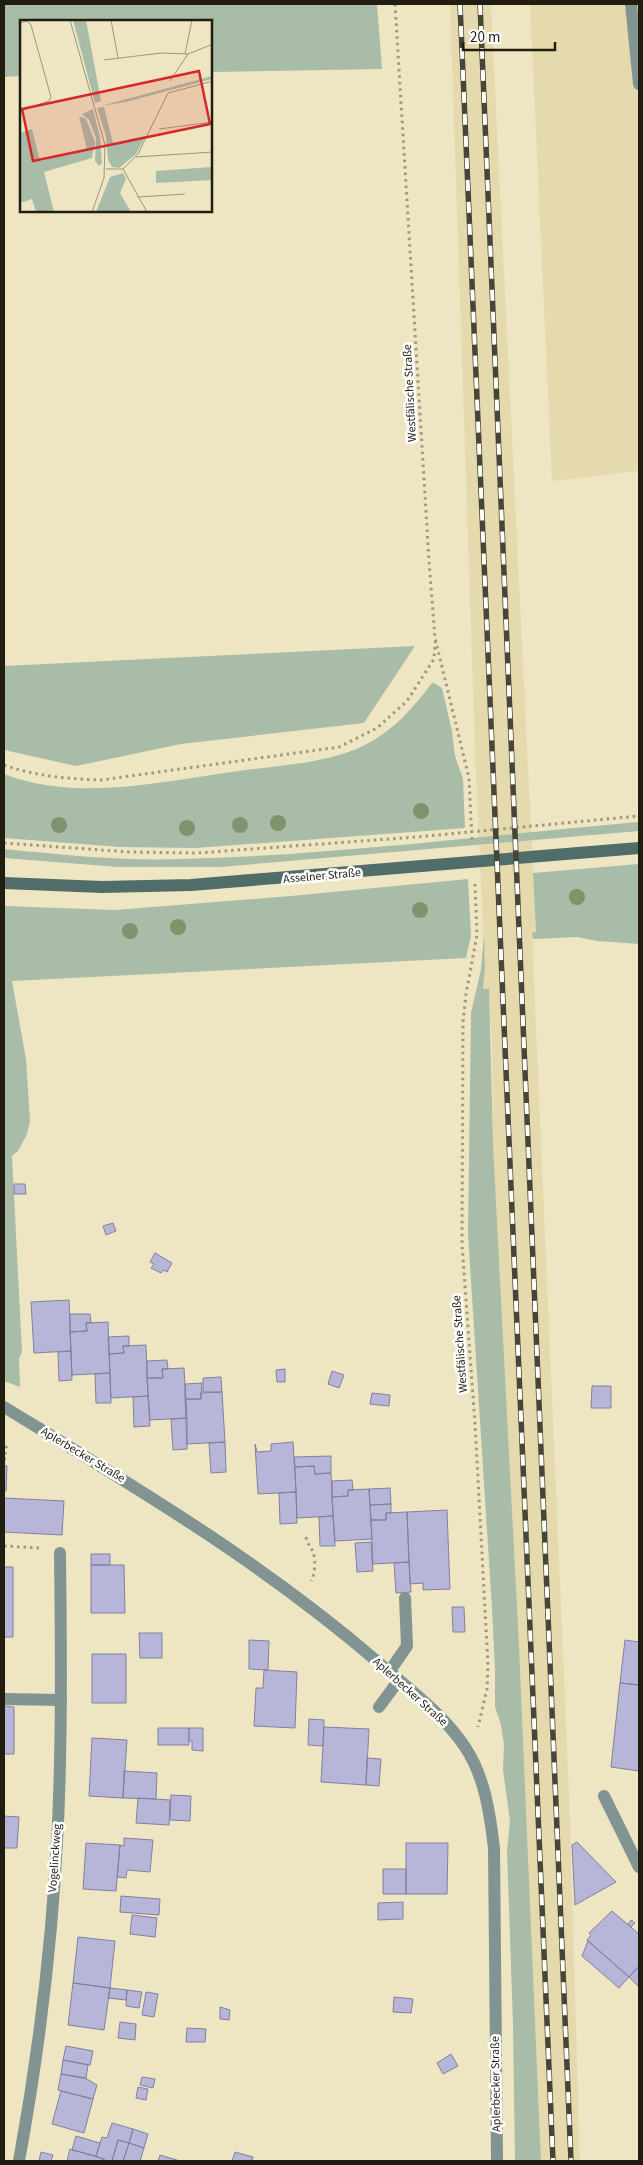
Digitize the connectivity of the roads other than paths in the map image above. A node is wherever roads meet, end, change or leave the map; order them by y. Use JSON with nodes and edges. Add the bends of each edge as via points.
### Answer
{"nodes":[{"id":1,"x":631,"y":4,"type":"edge"},
{"id":2,"x":639,"y":84,"type":"edge"},
{"id":3,"x":639,"y":848,"type":"edge"},
{"id":4,"x":4,"y":883,"type":"edge"},
{"id":5,"x":4,"y":1407,"type":"edge"},
{"id":6,"x":60,"y":1554,"type":"road end"},
{"id":7,"x":405,"y":1598,"type":"dead end"},
{"id":8,"x":394,"y":1676,"type":"junction"},
{"id":9,"x":4,"y":1699,"type":"edge"},
{"id":10,"x":61,"y":1700,"type":"junction"},
{"id":11,"x":379,"y":1707,"type":"dead end"},
{"id":12,"x":604,"y":1796,"type":"dead end"},
{"id":13,"x":639,"y":1867,"type":"edge"},
{"id":14,"x":19,"y":2161,"type":"edge"},
{"id":15,"x":497,"y":2161,"type":"edge"}],
"edges":[{"from":1,"to":2,"type":"street"},
{"from":3,"to":4,"type":"main road","name":"Asselner Straße","via":[[191,885],[102,887]]},
{"from":5,"to":8,"type":"street","name":"Aplerbecker Straße","via":[[177,1514],[300,1598]]},
{"from":6,"to":10,"type":"street","name":"Vogelinckweg"},
{"from":7,"to":8,"type":"street","via":[[407,1646]]},
{"from":8,"to":11,"type":"street"},
{"from":8,"to":15,"type":"street","name":"Aplerbecker Straße","via":[[438,1715],[466,1749],[481,1781],[491,1820],[494,1848]]},
{"from":9,"to":10,"type":"street"},
{"from":10,"to":14,"type":"street","name":"Vogelinckweg","via":[[54,1879],[42,1999]]},
{"from":12,"to":13,"type":"street"}]}
